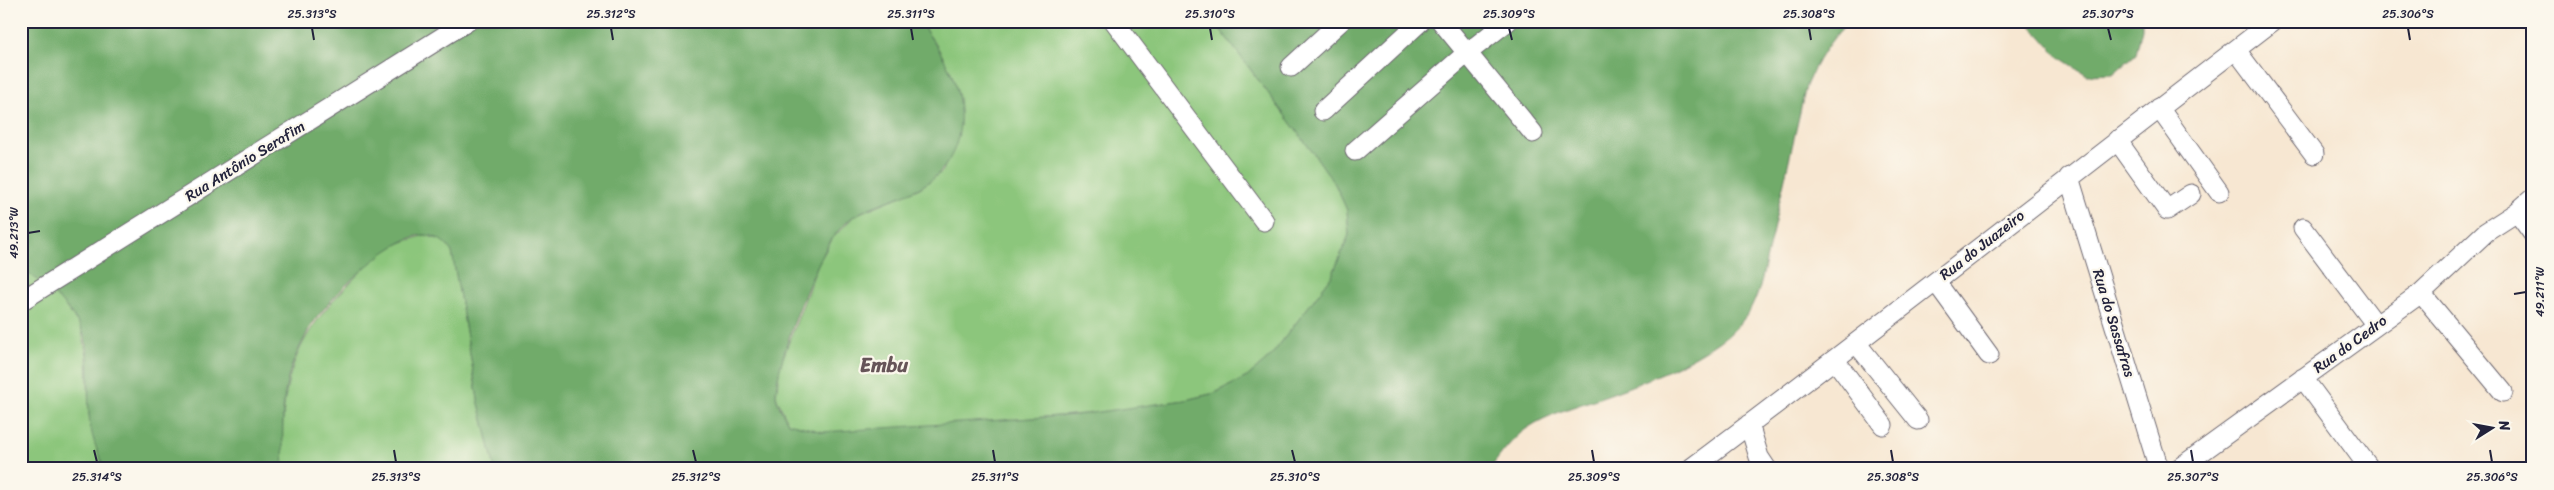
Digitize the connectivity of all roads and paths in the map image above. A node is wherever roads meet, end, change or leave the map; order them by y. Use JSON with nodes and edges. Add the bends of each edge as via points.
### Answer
{"nodes":[{"id":1,"x":468,"y":21,"type":"edge"},
{"id":2,"x":1114,"y":21,"type":"edge"},
{"id":3,"x":1341,"y":21,"type":"edge"},
{"id":4,"x":1421,"y":21,"type":"edge"},
{"id":5,"x":1441,"y":21,"type":"edge"},
{"id":6,"x":1508,"y":21,"type":"edge"},
{"id":7,"x":2273,"y":21,"type":"edge"},
{"id":8,"x":2236,"y":50,"type":"junction"},
{"id":9,"x":1467,"y":53,"type":"junction"},
{"id":10,"x":1291,"y":67,"type":"dead end"},
{"id":11,"x":2159,"y":108,"type":"junction"},
{"id":12,"x":1323,"y":111,"type":"dead end"},
{"id":13,"x":1533,"y":133,"type":"dead end"},
{"id":14,"x":2117,"y":140,"type":"junction"},
{"id":15,"x":1355,"y":151,"type":"dead end"},
{"id":16,"x":2314,"y":154,"type":"dead end"},
{"id":17,"x":2069,"y":177,"type":"junction"},
{"id":18,"x":2219,"y":192,"type":"dead end"},
{"id":19,"x":2190,"y":194,"type":"dead end"},
{"id":20,"x":2533,"y":198,"type":"edge"},
{"id":21,"x":2525,"y":209,"type":"edge"},
{"id":22,"x":1264,"y":221,"type":"dead end"},
{"id":23,"x":2303,"y":228,"type":"dead end"},
{"id":24,"x":2533,"y":234,"type":"edge"},
{"id":25,"x":1936,"y":282,"type":"junction"},
{"id":26,"x":2421,"y":293,"type":"junction"},
{"id":27,"x":21,"y":301,"type":"edge"},
{"id":28,"x":2376,"y":325,"type":"junction"},
{"id":29,"x":1857,"y":344,"type":"junction"},
{"id":30,"x":1989,"y":355,"type":"dead end"},
{"id":31,"x":1835,"y":360,"type":"junction"},
{"id":32,"x":2303,"y":378,"type":"junction"},
{"id":33,"x":2503,"y":392,"type":"dead end"},
{"id":34,"x":1918,"y":420,"type":"dead end"},
{"id":35,"x":1750,"y":424,"type":"junction"},
{"id":36,"x":1883,"y":425,"type":"dead end"},
{"id":37,"x":1690,"y":469,"type":"edge"},
{"id":38,"x":1766,"y":469,"type":"edge"},
{"id":39,"x":2159,"y":469,"type":"edge"},
{"id":40,"x":2178,"y":469,"type":"edge"},
{"id":41,"x":2370,"y":469,"type":"edge"}],
"edges":[{"from":1,"to":27,"type":"street","name":"Rua Antônio Serafim"},
{"from":2,"to":22,"type":"street"},
{"from":3,"to":10,"type":"street"},
{"from":4,"to":12,"type":"street"},
{"from":5,"to":9,"type":"street"},
{"from":6,"to":9,"type":"street"},
{"from":7,"to":8,"type":"street","name":"Rua do Juazeiro"},
{"from":8,"to":11,"type":"street","name":"Rua do Juazeiro"},
{"from":8,"to":16,"type":"street"},
{"from":9,"to":13,"type":"street"},
{"from":9,"to":15,"type":"street"},
{"from":11,"to":14,"type":"street","name":"Rua do Juazeiro"},
{"from":11,"to":18,"type":"street"},
{"from":14,"to":17,"type":"street","name":"Rua do Juazeiro"},
{"from":14,"to":19,"type":"street","via":[[2167,210]]},
{"from":17,"to":25,"type":"street","name":"Rua do Juazeiro"},
{"from":17,"to":39,"type":"street","name":"Rua do Sassafras"},
{"from":20,"to":21,"type":"street","name":"Rua do Cedro"},
{"from":21,"to":24,"type":"street"},
{"from":21,"to":26,"type":"street","name":"Rua do Cedro","via":[[2486,232]]},
{"from":23,"to":28,"type":"street"},
{"from":25,"to":29,"type":"street","name":"Rua do Juazeiro"},
{"from":25,"to":30,"type":"street"},
{"from":26,"to":28,"type":"street","name":"Rua do Cedro"},
{"from":26,"to":33,"type":"street"},
{"from":28,"to":32,"type":"street","name":"Rua do Cedro"},
{"from":29,"to":31,"type":"street","name":"Rua do Juazeiro"},
{"from":29,"to":34,"type":"street"},
{"from":31,"to":35,"type":"street","name":"Rua do Juazeiro"},
{"from":31,"to":36,"type":"street"},
{"from":32,"to":40,"type":"street","name":"Rua do Cedro"},
{"from":32,"to":41,"type":"street"},
{"from":35,"to":37,"type":"street","name":"Rua do Juazeiro"},
{"from":35,"to":38,"type":"street","via":[[1759,457]]}]}
